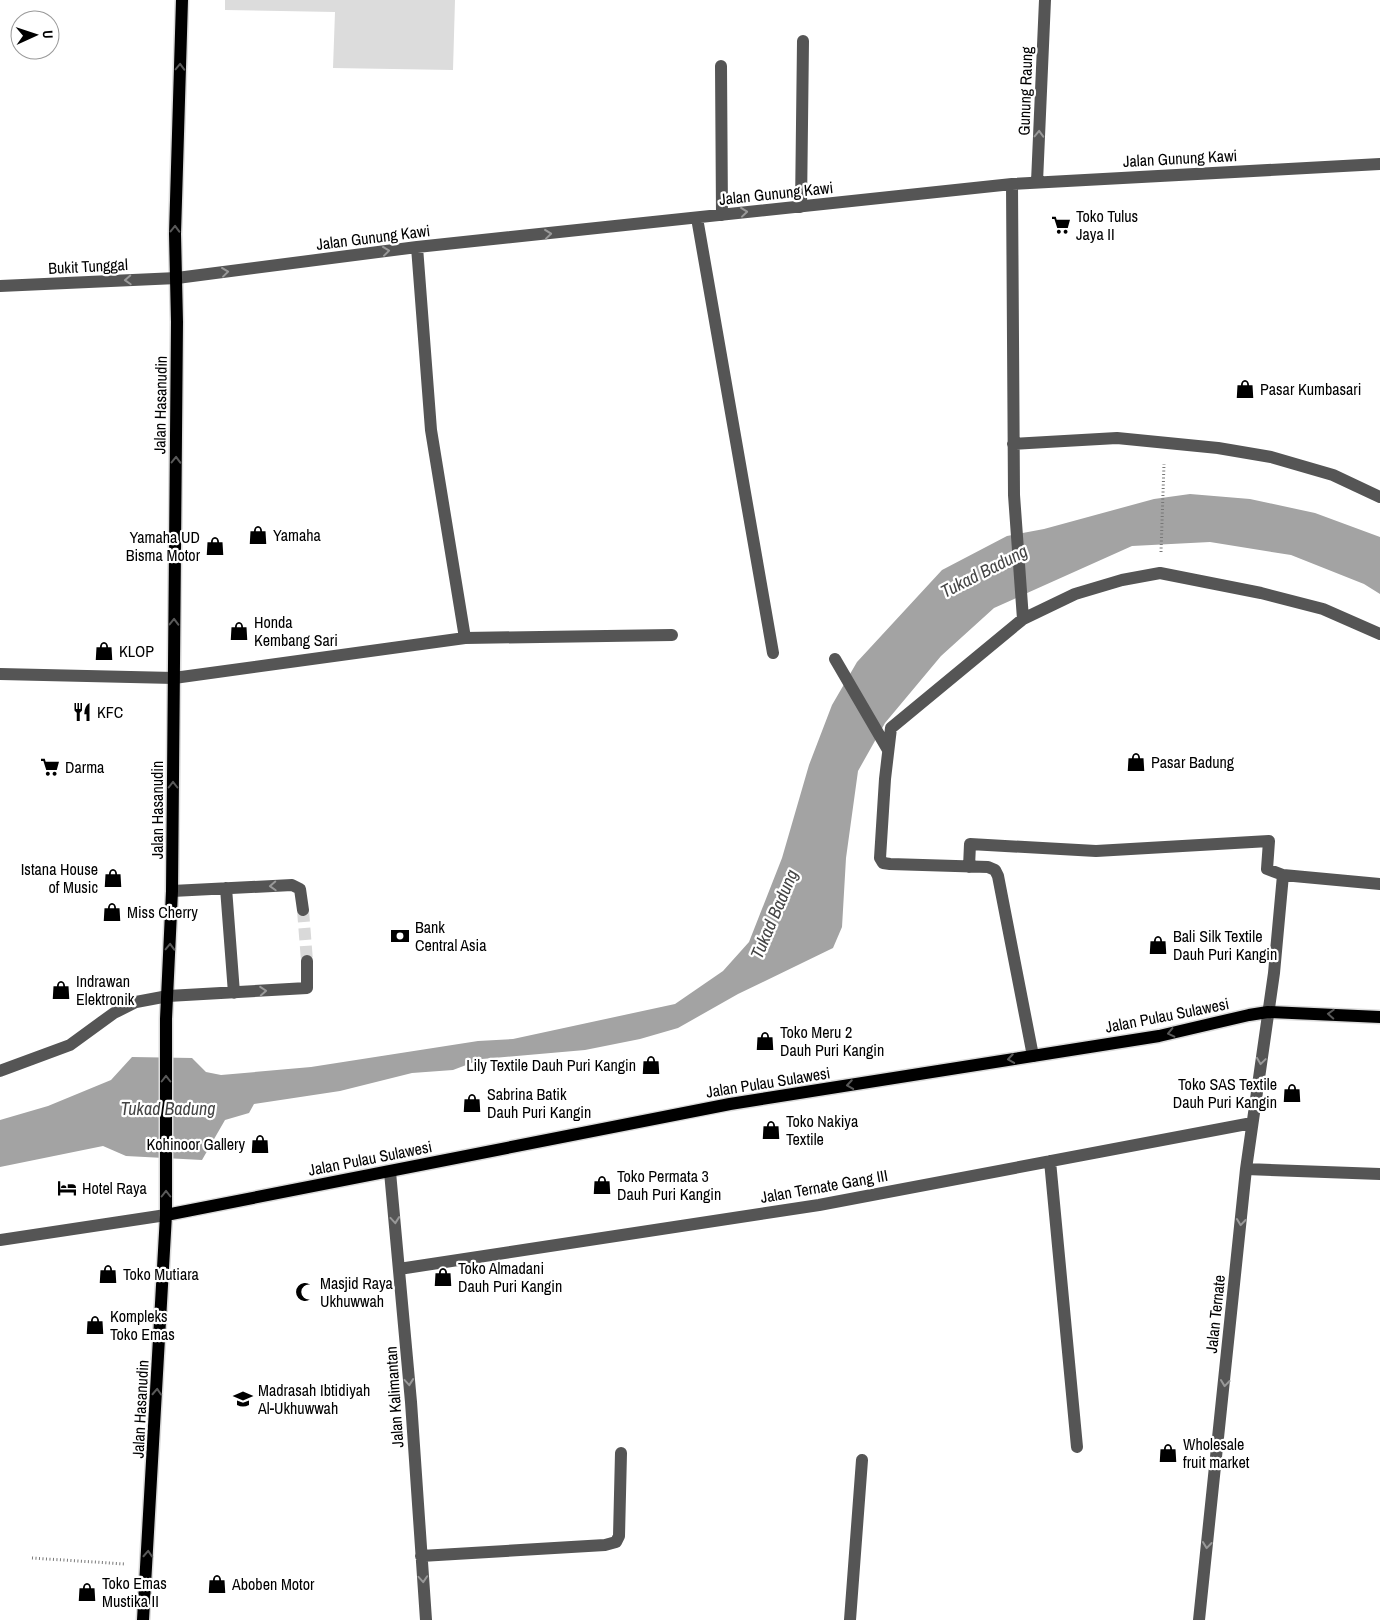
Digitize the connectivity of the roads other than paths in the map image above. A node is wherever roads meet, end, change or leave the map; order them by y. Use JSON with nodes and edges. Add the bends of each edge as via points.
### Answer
{"nodes":[{"id":1,"x":182,"y":0,"type":"edge"},
{"id":2,"x":1045,"y":0,"type":"edge"},
{"id":3,"x":803,"y":41,"type":"dead end"},
{"id":4,"x":721,"y":66,"type":"dead end"},
{"id":5,"x":1380,"y":164,"type":"edge"},
{"id":6,"x":1037,"y":182,"type":"junction"},
{"id":7,"x":1012,"y":184,"type":"junction"},
{"id":8,"x":801,"y":206,"type":"junction"},
{"id":9,"x":722,"y":215,"type":"junction"},
{"id":10,"x":697,"y":218,"type":"junction"},
{"id":11,"x":416,"y":247,"type":"junction"},
{"id":12,"x":176,"y":278,"type":"junction"},
{"id":13,"x":0,"y":286,"type":"edge"},
{"id":14,"x":1013,"y":444,"type":"junction"},
{"id":15,"x":1380,"y":497,"type":"edge"},
{"id":16,"x":1023,"y":619,"type":"junction"},
{"id":17,"x":1380,"y":634,"type":"edge"},
{"id":18,"x":672,"y":635,"type":"dead end"},
{"id":19,"x":465,"y":638,"type":"junction"},
{"id":20,"x":773,"y":653,"type":"dead end"},
{"id":21,"x":835,"y":659,"type":"dead end"},
{"id":22,"x":0,"y":674,"type":"edge"},
{"id":23,"x":174,"y":678,"type":"junction"},
{"id":24,"x":885,"y":745,"type":"junction"},
{"id":25,"x":969,"y":867,"type":"junction"},
{"id":26,"x":1283,"y":875,"type":"junction"},
{"id":27,"x":1380,"y":884,"type":"edge"},
{"id":28,"x":226,"y":888,"type":"junction"},
{"id":29,"x":172,"y":891,"type":"junction"},
{"id":30,"x":303,"y":910,"type":"tunnel mouth"},
{"id":31,"x":307,"y":961,"type":"tunnel mouth"},
{"id":32,"x":234,"y":993,"type":"junction"},
{"id":33,"x":168,"y":996,"type":"junction"},
{"id":34,"x":1268,"y":1012,"type":"junction"},
{"id":35,"x":1380,"y":1017,"type":"edge"},
{"id":36,"x":1033,"y":1056,"type":"junction"},
{"id":37,"x":0,"y":1071,"type":"edge"},
{"id":38,"x":1252,"y":1123,"type":"junction"},
{"id":39,"x":1050,"y":1161,"type":"junction"},
{"id":40,"x":1246,"y":1168,"type":"junction"},
{"id":41,"x":390,"y":1172,"type":"junction"},
{"id":42,"x":1380,"y":1174,"type":"edge"},
{"id":43,"x":166,"y":1215,"type":"junction"},
{"id":44,"x":0,"y":1240,"type":"edge"},
{"id":45,"x":399,"y":1269,"type":"junction"},
{"id":46,"x":1076,"y":1447,"type":"dead end"},
{"id":47,"x":621,"y":1454,"type":"dead end"},
{"id":48,"x":862,"y":1460,"type":"dead end"},
{"id":49,"x":421,"y":1556,"type":"junction"},
{"id":50,"x":143,"y":1620,"type":"edge"},
{"id":51,"x":426,"y":1620,"type":"edge"},
{"id":52,"x":850,"y":1620,"type":"edge"},
{"id":53,"x":1199,"y":1620,"type":"edge"}],
"edges":[{"from":12,"to":1,"type":"main road","name":"Jalan Hasanudin","one_way":true},
{"from":6,"to":2,"type":"street","name":"Gunung Raung","one_way":true},
{"from":3,"to":8,"type":"street"},
{"from":4,"to":9,"type":"street"},
{"from":5,"to":6,"type":"street","name":"Jalan Gunung Kawi"},
{"from":6,"to":7,"type":"street","name":"Jalan Gunung Kawi"},
{"from":7,"to":8,"type":"street","name":"Jalan Gunung Kawi"},
{"from":7,"to":14,"type":"street"},
{"from":9,"to":8,"type":"street","name":"Jalan Gunung Kawi","one_way":true},
{"from":9,"to":10,"type":"street","name":"Jalan Gunung Kawi"},
{"from":11,"to":10,"type":"street","name":"Jalan Gunung Kawi","one_way":true},
{"from":10,"to":20,"type":"street"},
{"from":12,"to":11,"type":"street","name":"Jalan Gunung Kawi","one_way":true},
{"from":11,"to":19,"type":"street","via":[[431,430]]},
{"from":12,"to":13,"type":"street","name":"Bukit Tunggal","one_way":true},
{"from":23,"to":12,"type":"main road","name":"Jalan Hasanudin","one_way":true},
{"from":14,"to":15,"type":"street","via":[[1117,438],[1218,448],[1271,457],[1333,474]]},
{"from":14,"to":16,"type":"street"},
{"from":16,"to":17,"type":"street","via":[[1075,594],[1160,573],[1323,608]]},
{"from":16,"to":24,"type":"street","via":[[891,728]]},
{"from":18,"to":19,"type":"street"},
{"from":19,"to":23,"type":"street"},
{"from":21,"to":24,"type":"street"},
{"from":22,"to":23,"type":"street"},
{"from":29,"to":23,"type":"main road","name":"Jalan Hasanudin","one_way":true},
{"from":24,"to":25,"type":"street","via":[[880,858],[883,863]]},
{"from":25,"to":26,"type":"street","via":[[970,844],[1096,851],[1269,840],[1267,869]]},
{"from":25,"to":36,"type":"street","via":[[988,867],[998,876]]},
{"from":26,"to":27,"type":"street"},
{"from":26,"to":34,"type":"street","name":"Jalan Ternate"},
{"from":28,"to":29,"type":"street"},
{"from":30,"to":28,"type":"street","one_way":true,"via":[[300,889],[292,885]]},
{"from":28,"to":32,"type":"street"},
{"from":33,"to":29,"type":"main road","name":"Jalan Hasanudin","one_way":true},
{"from":32,"to":31,"type":"street","one_way":true,"via":[[307,988]]},
{"from":32,"to":33,"type":"street"},
{"from":33,"to":37,"type":"street","via":[[136,1002],[114,1013],[70,1045]]},
{"from":43,"to":33,"type":"main road","name":"Jalan Hasanudin","one_way":true},
{"from":35,"to":34,"type":"main road","name":"Jalan Pulau Sulawesi","one_way":true},
{"from":34,"to":36,"type":"main road","name":"Jalan Pulau Sulawesi","one_way":true,"via":[[1159,1036]]},
{"from":34,"to":38,"type":"street","name":"Jalan Ternate","one_way":true},
{"from":36,"to":41,"type":"main road","name":"Jalan Pulau Sulawesi","one_way":true,"via":[[730,1104]]},
{"from":38,"to":39,"type":"street","name":"Jalan Ternate Gang III"},
{"from":38,"to":40,"type":"street","name":"Jalan Ternate"},
{"from":39,"to":45,"type":"street","name":"Jalan Ternate Gang III","via":[[819,1205]]},
{"from":39,"to":46,"type":"street"},
{"from":40,"to":42,"type":"street"},
{"from":40,"to":53,"type":"street","name":"Jalan Ternate","one_way":true},
{"from":41,"to":43,"type":"main road","name":"Jalan Pulau Sulawesi"},
{"from":41,"to":45,"type":"street","name":"Jalan Kalimantan","one_way":true},
{"from":43,"to":44,"type":"street"},
{"from":50,"to":43,"type":"main road","name":"Jalan Hasanudin","one_way":true},
{"from":45,"to":49,"type":"street","name":"Jalan Kalimantan","one_way":true},
{"from":47,"to":49,"type":"street","via":[[619,1536],[616,1542]]},
{"from":48,"to":52,"type":"street"},
{"from":49,"to":51,"type":"street","name":"Jalan Kalimantan","one_way":true}]}
